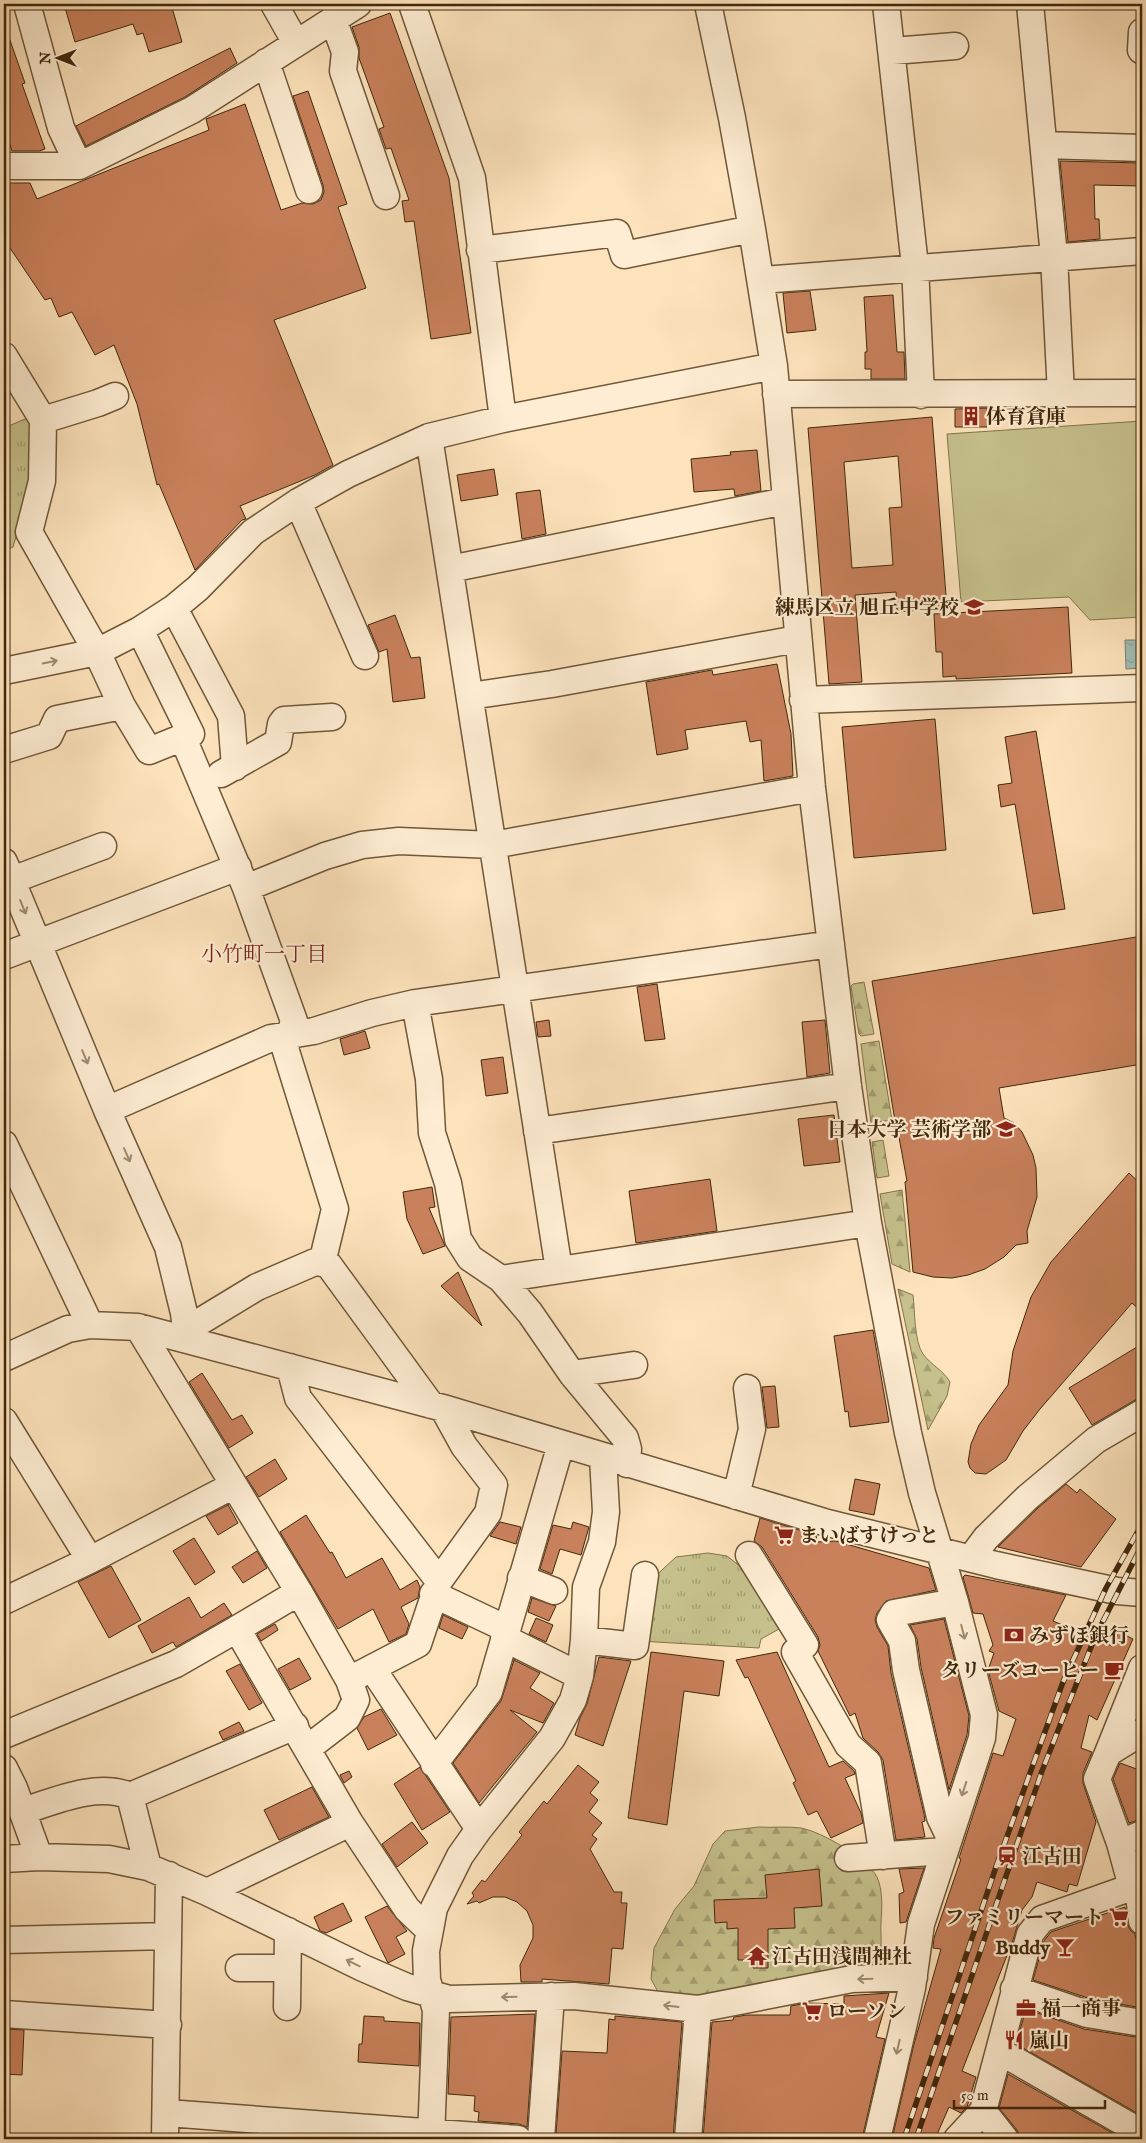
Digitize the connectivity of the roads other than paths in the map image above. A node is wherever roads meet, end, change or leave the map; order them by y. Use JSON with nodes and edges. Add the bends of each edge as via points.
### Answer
{"nodes":[{"id":1,"x":27,"y":4,"type":"edge"},
{"id":2,"x":274,"y":4,"type":"edge"},
{"id":3,"x":358,"y":4,"type":"edge"},
{"id":4,"x":412,"y":4,"type":"edge"},
{"id":5,"x":708,"y":4,"type":"edge"},
{"id":6,"x":886,"y":4,"type":"edge"},
{"id":7,"x":1030,"y":4,"type":"edge"},
{"id":8,"x":333,"y":20,"type":"junction"},
{"id":9,"x":296,"y":43,"type":"junction"},
{"id":10,"x":955,"y":46,"type":"dead end"},
{"id":11,"x":893,"y":51,"type":"junction"},
{"id":12,"x":266,"y":62,"type":"junction"},
{"id":13,"x":1044,"y":145,"type":"junction"},
{"id":14,"x":1142,"y":148,"type":"edge"},
{"id":15,"x":4,"y":166,"type":"edge"},
{"id":16,"x":79,"y":166,"type":"junction"},
{"id":17,"x":309,"y":190,"type":"dead end"},
{"id":18,"x":386,"y":196,"type":"dead end"},
{"id":19,"x":752,"y":229,"type":"junction"},
{"id":20,"x":480,"y":250,"type":"junction"},
{"id":21,"x":1142,"y":251,"type":"edge"},
{"id":22,"x":1054,"y":257,"type":"junction"},
{"id":23,"x":915,"y":266,"type":"junction"},
{"id":24,"x":760,"y":280,"type":"junction"},
{"id":25,"x":4,"y":356,"type":"edge"},
{"id":26,"x":774,"y":366,"type":"junction"},
{"id":27,"x":1142,"y":393,"type":"edge"},
{"id":28,"x":776,"y":394,"type":"junction"},
{"id":29,"x":921,"y":394,"type":"junction"},
{"id":30,"x":1061,"y":394,"type":"junction"},
{"id":31,"x":115,"y":396,"type":"dead end"},
{"id":32,"x":503,"y":419,"type":"junction"},
{"id":33,"x":43,"y":420,"type":"junction"},
{"id":34,"x":429,"y":437,"type":"junction"},
{"id":35,"x":785,"y":501,"type":"junction"},
{"id":36,"x":298,"y":502,"type":"junction"},
{"id":37,"x":450,"y":569,"type":"junction"},
{"id":38,"x":174,"y":608,"type":"junction"},
{"id":39,"x":140,"y":630,"type":"junction"},
{"id":40,"x":797,"y":638,"type":"junction"},
{"id":41,"x":96,"y":652,"type":"junction"},
{"id":42,"x":365,"y":656,"type":"dead end"},
{"id":43,"x":4,"y":671,"type":"edge"},
{"id":44,"x":1142,"y":688,"type":"edge"},
{"id":45,"x":470,"y":696,"type":"junction"},
{"id":46,"x":803,"y":700,"type":"junction"},
{"id":47,"x":122,"y":706,"type":"junction"},
{"id":48,"x":332,"y":717,"type":"dead end"},
{"id":49,"x":184,"y":738,"type":"junction"},
{"id":50,"x":4,"y":750,"type":"edge"},
{"id":51,"x":235,"y":767,"type":"junction"},
{"id":52,"x":202,"y":785,"type":"junction"},
{"id":53,"x":812,"y":788,"type":"junction"},
{"id":54,"x":493,"y":845,"type":"junction"},
{"id":55,"x":102,"y":846,"type":"dead end"},
{"id":56,"x":8,"y":871,"type":"edge"},
{"id":57,"x":242,"y":878,"type":"junction"},
{"id":58,"x":38,"y":944,"type":"junction"},
{"id":59,"x":831,"y":944,"type":"junction"},
{"id":60,"x":4,"y":956,"type":"edge"},
{"id":61,"x":516,"y":989,"type":"junction"},
{"id":62,"x":415,"y":1004,"type":"junction"},
{"id":63,"x":289,"y":1035,"type":"junction"},
{"id":64,"x":848,"y":1086,"type":"junction"},
{"id":65,"x":107,"y":1110,"type":"junction"},
{"id":66,"x":537,"y":1131,"type":"junction"},
{"id":67,"x":4,"y":1144,"type":"edge"},
{"id":68,"x":868,"y":1223,"type":"junction"},
{"id":69,"x":322,"y":1263,"type":"junction"},
{"id":70,"x":559,"y":1270,"type":"junction"},
{"id":71,"x":501,"y":1279,"type":"junction"},
{"id":72,"x":90,"y":1325,"type":"junction"},
{"id":73,"x":138,"y":1327,"type":"junction"},
{"id":74,"x":187,"y":1339,"type":"junction"},
{"id":75,"x":4,"y":1358,"type":"edge"},
{"id":76,"x":634,"y":1365,"type":"dead end"},
{"id":77,"x":290,"y":1367,"type":"junction"},
{"id":78,"x":572,"y":1374,"type":"junction"},
{"id":79,"x":748,"y":1388,"type":"dead end"},
{"id":80,"x":437,"y":1406,"type":"junction"},
{"id":81,"x":1142,"y":1412,"type":"edge"},
{"id":82,"x":4,"y":1421,"type":"edge"},
{"id":83,"x":561,"y":1444,"type":"junction"},
{"id":84,"x":615,"y":1460,"type":"junction"},
{"id":85,"x":234,"y":1485,"type":"junction"},
{"id":86,"x":736,"y":1496,"type":"junction"},
{"id":87,"x":939,"y":1551,"type":"junction"},
{"id":88,"x":749,"y":1555,"type":"dead end"},
{"id":89,"x":971,"y":1558,"type":"junction"},
{"id":90,"x":90,"y":1560,"type":"junction"},
{"id":91,"x":644,"y":1575,"type":"dead end"},
{"id":92,"x":522,"y":1578,"type":"junction"},
{"id":93,"x":436,"y":1588,"type":"junction"},
{"id":94,"x":554,"y":1591,"type":"dead end"},
{"id":95,"x":300,"y":1592,"type":"junction"},
{"id":96,"x":1142,"y":1593,"type":"edge"},
{"id":97,"x":4,"y":1601,"type":"edge"},
{"id":98,"x":955,"y":1602,"type":"junction"},
{"id":99,"x":237,"y":1628,"type":"junction"},
{"id":100,"x":506,"y":1633,"type":"junction"},
{"id":101,"x":584,"y":1640,"type":"junction"},
{"id":102,"x":372,"y":1668,"type":"junction"},
{"id":103,"x":1142,"y":1668,"type":"edge"},
{"id":104,"x":580,"y":1676,"type":"junction"},
{"id":105,"x":349,"y":1680,"type":"junction"},
{"id":106,"x":1142,"y":1732,"type":"edge"},
{"id":107,"x":4,"y":1735,"type":"edge"},
{"id":108,"x":302,"y":1737,"type":"junction"},
{"id":109,"x":1108,"y":1752,"type":"junction"},
{"id":110,"x":434,"y":1764,"type":"junction"},
{"id":111,"x":4,"y":1768,"type":"edge"},
{"id":112,"x":130,"y":1796,"type":"junction"},
{"id":113,"x":23,"y":1811,"type":"junction"},
{"id":114,"x":350,"y":1823,"type":"junction"},
{"id":115,"x":479,"y":1829,"type":"junction"},
{"id":116,"x":1131,"y":1839,"type":"edge"},
{"id":117,"x":947,"y":1843,"type":"junction"},
{"id":118,"x":883,"y":1856,"type":"junction"},
{"id":119,"x":39,"y":1857,"type":"junction"},
{"id":120,"x":848,"y":1858,"type":"dead end"},
{"id":121,"x":4,"y":1859,"type":"edge"},
{"id":122,"x":159,"y":1871,"type":"junction"},
{"id":123,"x":1132,"y":1887,"type":"junction"},
{"id":124,"x":207,"y":1892,"type":"junction"},
{"id":125,"x":1142,"y":1921,"type":"edge"},
{"id":126,"x":288,"y":1930,"type":"junction"},
{"id":127,"x":428,"y":1930,"type":"junction"},
{"id":128,"x":168,"y":1936,"type":"junction"},
{"id":129,"x":4,"y":1940,"type":"edge"},
{"id":130,"x":239,"y":1968,"type":"dead end"},
{"id":131,"x":288,"y":1968,"type":"junction"},
{"id":132,"x":914,"y":1977,"type":"junction"},
{"id":133,"x":1014,"y":1989,"type":"junction"},
{"id":134,"x":432,"y":1995,"type":"junction"},
{"id":135,"x":550,"y":1996,"type":"junction"},
{"id":136,"x":287,"y":2007,"type":"dead end"},
{"id":137,"x":698,"y":2009,"type":"junction"},
{"id":138,"x":4,"y":2014,"type":"edge"},
{"id":139,"x":1142,"y":2023,"type":"edge"},
{"id":140,"x":168,"y":2024,"type":"junction"},
{"id":141,"x":999,"y":2051,"type":"junction"},
{"id":142,"x":983,"y":2111,"type":"junction"},
{"id":143,"x":167,"y":2113,"type":"junction"},
{"id":144,"x":1128,"y":2126,"type":"edge"},
{"id":145,"x":320,"y":2132,"type":"edge"},
{"id":146,"x":432,"y":2136,"type":"edge"},
{"id":147,"x":166,"y":2139,"type":"edge"},
{"id":148,"x":518,"y":2139,"type":"edge"},
{"id":149,"x":541,"y":2139,"type":"edge"},
{"id":150,"x":688,"y":2139,"type":"edge"},
{"id":151,"x":877,"y":2139,"type":"edge"},
{"id":152,"x":957,"y":2139,"type":"edge"},
{"id":153,"x":1005,"y":2139,"type":"edge"}],
"edges":[{"from":1,"to":16,"type":"street","via":[[61,128]]},
{"from":2,"to":9,"type":"street"},
{"from":3,"to":8,"type":"street"},
{"from":4,"to":20,"type":"street","via":[[472,178]]},
{"from":5,"to":19,"type":"street"},
{"from":6,"to":11,"type":"street"},
{"from":7,"to":13,"type":"street"},
{"from":8,"to":9,"type":"street"},
{"from":8,"to":18,"type":"street","via":[[345,52],[343,71]]},
{"from":9,"to":12,"type":"street"},
{"from":10,"to":11,"type":"street"},
{"from":11,"to":23,"type":"street"},
{"from":12,"to":16,"type":"street","via":[[192,110]]},
{"from":12,"to":17,"type":"street"},
{"from":13,"to":14,"type":"street"},
{"from":13,"to":22,"type":"street"},
{"from":15,"to":16,"type":"street"},
{"from":19,"to":20,"type":"street","via":[[624,255],[617,233]]},
{"from":19,"to":24,"type":"street"},
{"from":20,"to":32,"type":"street"},
{"from":21,"to":22,"type":"street"},
{"from":22,"to":23,"type":"street"},
{"from":22,"to":30,"type":"street"},
{"from":23,"to":24,"type":"street"},
{"from":23,"to":29,"type":"street"},
{"from":24,"to":26,"type":"street"},
{"from":25,"to":33,"type":"street"},
{"from":26,"to":28,"type":"street"},
{"from":26,"to":32,"type":"street"},
{"from":27,"to":30,"type":"street"},
{"from":28,"to":29,"type":"street"},
{"from":28,"to":35,"type":"street"},
{"from":29,"to":30,"type":"street"},
{"from":31,"to":33,"type":"street"},
{"from":32,"to":34,"type":"street"},
{"from":33,"to":41,"type":"street","via":[[42,481],[29,532]]},
{"from":34,"to":36,"type":"street","via":[[348,474]]},
{"from":34,"to":37,"type":"street"},
{"from":35,"to":37,"type":"street"},
{"from":35,"to":40,"type":"street"},
{"from":36,"to":38,"type":"street","via":[[253,532]]},
{"from":36,"to":42,"type":"street"},
{"from":37,"to":45,"type":"street"},
{"from":38,"to":39,"type":"street"},
{"from":38,"to":51,"type":"street","via":[[231,716]]},
{"from":39,"to":41,"type":"street"},
{"from":39,"to":49,"type":"street","via":[[192,734]]},
{"from":40,"to":45,"type":"street","via":[[552,684]]},
{"from":40,"to":46,"type":"street"},
{"from":43,"to":41,"type":"street","one_way":true},
{"from":41,"to":47,"type":"street"},
{"from":44,"to":46,"type":"street"},
{"from":45,"to":54,"type":"street"},
{"from":46,"to":53,"type":"street"},
{"from":47,"to":49,"type":"street","via":[[149,750]]},
{"from":47,"to":50,"type":"street","via":[[57,720],[49,736]]},
{"from":48,"to":51,"type":"street","via":[[284,720],[278,742]]},
{"from":49,"to":52,"type":"street"},
{"from":51,"to":52,"type":"street"},
{"from":52,"to":57,"type":"street"},
{"from":53,"to":54,"type":"street"},
{"from":53,"to":59,"type":"street"},
{"from":54,"to":57,"type":"street","via":[[399,841],[362,845]]},
{"from":54,"to":61,"type":"street"},
{"from":55,"to":56,"type":"street"},
{"from":56,"to":58,"type":"street","one_way":true},
{"from":57,"to":58,"type":"street"},
{"from":57,"to":63,"type":"street","via":[[294,1022]]},
{"from":58,"to":60,"type":"street"},
{"from":58,"to":65,"type":"street","one_way":true},
{"from":59,"to":61,"type":"street"},
{"from":59,"to":64,"type":"street"},
{"from":61,"to":62,"type":"street"},
{"from":61,"to":66,"type":"street"},
{"from":62,"to":63,"type":"street"},
{"from":62,"to":71,"type":"street","via":[[429,1079],[432,1133],[448,1183],[458,1239],[470,1258]]},
{"from":63,"to":65,"type":"street","via":[[271,1038]]},
{"from":63,"to":69,"type":"street","via":[[286,1048],[335,1209]]},
{"from":64,"to":66,"type":"street"},
{"from":64,"to":68,"type":"street"},
{"from":65,"to":74,"type":"street","one_way":true,"via":[[168,1247]]},
{"from":66,"to":70,"type":"street"},
{"from":67,"to":72,"type":"street"},
{"from":68,"to":70,"type":"street"},
{"from":68,"to":87,"type":"street","via":[[908,1433]]},
{"from":69,"to":74,"type":"street","via":[[315,1262],[257,1287],[196,1324]]},
{"from":69,"to":80,"type":"street","via":[[328,1264]]},
{"from":70,"to":71,"type":"street"},
{"from":71,"to":78,"type":"street","via":[[530,1313]]},
{"from":72,"to":73,"type":"street"},
{"from":72,"to":75,"type":"street","via":[[54,1334]]},
{"from":73,"to":74,"type":"street"},
{"from":73,"to":85,"type":"street"},
{"from":74,"to":77,"type":"street"},
{"from":76,"to":78,"type":"street"},
{"from":77,"to":80,"type":"street"},
{"from":77,"to":93,"type":"street","via":[[298,1398]]},
{"from":78,"to":84,"type":"street","via":[[625,1438],[628,1449]]},
{"from":79,"to":86,"type":"street","via":[[752,1429]]},
{"from":80,"to":83,"type":"street"},
{"from":80,"to":93,"type":"street","via":[[494,1485],[488,1513]]},
{"from":81,"to":89,"type":"street","via":[[1096,1440],[1028,1497],[986,1538]]},
{"from":82,"to":90,"type":"street"},
{"from":83,"to":84,"type":"street"},
{"from":83,"to":92,"type":"street"},
{"from":84,"to":86,"type":"street"},
{"from":84,"to":101,"type":"street","via":[[602,1542],[586,1586]]},
{"from":85,"to":90,"type":"street"},
{"from":85,"to":95,"type":"street"},
{"from":86,"to":87,"type":"street"},
{"from":87,"to":89,"type":"street"},
{"from":87,"to":98,"type":"street"},
{"from":88,"to":118,"type":"street","via":[[805,1645],[795,1652],[848,1745],[868,1763]]},
{"from":89,"to":96,"type":"street","via":[[1117,1591]]},
{"from":90,"to":97,"type":"street"},
{"from":91,"to":101,"type":"street","via":[[635,1646]]},
{"from":92,"to":94,"type":"street"},
{"from":92,"to":100,"type":"street"},
{"from":93,"to":100,"type":"street"},
{"from":93,"to":102,"type":"street","via":[[418,1644]]},
{"from":95,"to":99,"type":"street"},
{"from":95,"to":105,"type":"street"},
{"from":98,"to":117,"type":"street","one_way":true,"via":[[984,1715],[982,1738]]},
{"from":98,"to":117,"type":"street","via":[[894,1613],[890,1620],[902,1641]]},
{"from":99,"to":107,"type":"street","via":[[176,1664]]},
{"from":99,"to":108,"type":"street"},
{"from":100,"to":104,"type":"street"},
{"from":100,"to":110,"type":"street","via":[[489,1692]]},
{"from":101,"to":104,"type":"street"},
{"from":102,"to":105,"type":"street"},
{"from":102,"to":110,"type":"street"},
{"from":103,"to":109,"type":"street"},
{"from":104,"to":115,"type":"street","via":[[573,1700],[552,1738]]},
{"from":105,"to":108,"type":"street","via":[[356,1700],[347,1718]]},
{"from":106,"to":109,"type":"street"},
{"from":108,"to":112,"type":"street"},
{"from":108,"to":114,"type":"street"},
{"from":109,"to":116,"type":"street","via":[[1097,1779]]},
{"from":110,"to":115,"type":"street"},
{"from":111,"to":113,"type":"street"},
{"from":112,"to":113,"type":"street","via":[[119,1792],[94,1792]]},
{"from":112,"to":122,"type":"street"},
{"from":113,"to":119,"type":"street"},
{"from":114,"to":124,"type":"street"},
{"from":114,"to":127,"type":"street","via":[[407,1909]]},
{"from":115,"to":127,"type":"street","via":[[444,1887]]},
{"from":116,"to":123,"type":"street"},
{"from":117,"to":118,"type":"street"},
{"from":117,"to":132,"type":"street","via":[[921,1924]]},
{"from":118,"to":120,"type":"street"},
{"from":119,"to":121,"type":"street"},
{"from":119,"to":122,"type":"street","via":[[109,1859]]},
{"from":122,"to":124,"type":"street"},
{"from":122,"to":128,"type":"street"},
{"from":123,"to":125,"type":"street","via":[[1139,1895]]},
{"from":123,"to":133,"type":"street","via":[[1042,1919],[1030,1934]]},
{"from":124,"to":126,"type":"street"},
{"from":126,"to":131,"type":"street"},
{"from":134,"to":126,"type":"street","one_way":true,"via":[[363,1968]]},
{"from":127,"to":134,"type":"street","via":[[427,1980]]},
{"from":128,"to":129,"type":"street"},
{"from":128,"to":140,"type":"street"},
{"from":130,"to":131,"type":"street"},
{"from":131,"to":136,"type":"street"},
{"from":132,"to":137,"type":"street","one_way":true,"via":[[852,1979]]},
{"from":132,"to":151,"type":"street","one_way":true},
{"from":133,"to":139,"type":"street","via":[[1087,2014]]},
{"from":133,"to":141,"type":"street"},
{"from":135,"to":134,"type":"street","one_way":true,"via":[[449,1999]]},
{"from":134,"to":146,"type":"street","via":[[436,2010]]},
{"from":137,"to":135,"type":"street","one_way":true,"via":[[603,1998]]},
{"from":135,"to":149,"type":"street"},
{"from":137,"to":150,"type":"street"},
{"from":138,"to":140,"type":"street"},
{"from":140,"to":143,"type":"street"},
{"from":141,"to":142,"type":"street"},
{"from":141,"to":144,"type":"street"},
{"from":142,"to":152,"type":"street"},
{"from":142,"to":153,"type":"street"},
{"from":143,"to":145,"type":"street"},
{"from":143,"to":147,"type":"street"},
{"from":145,"to":146,"type":"street"},
{"from":146,"to":148,"type":"street"}]}
